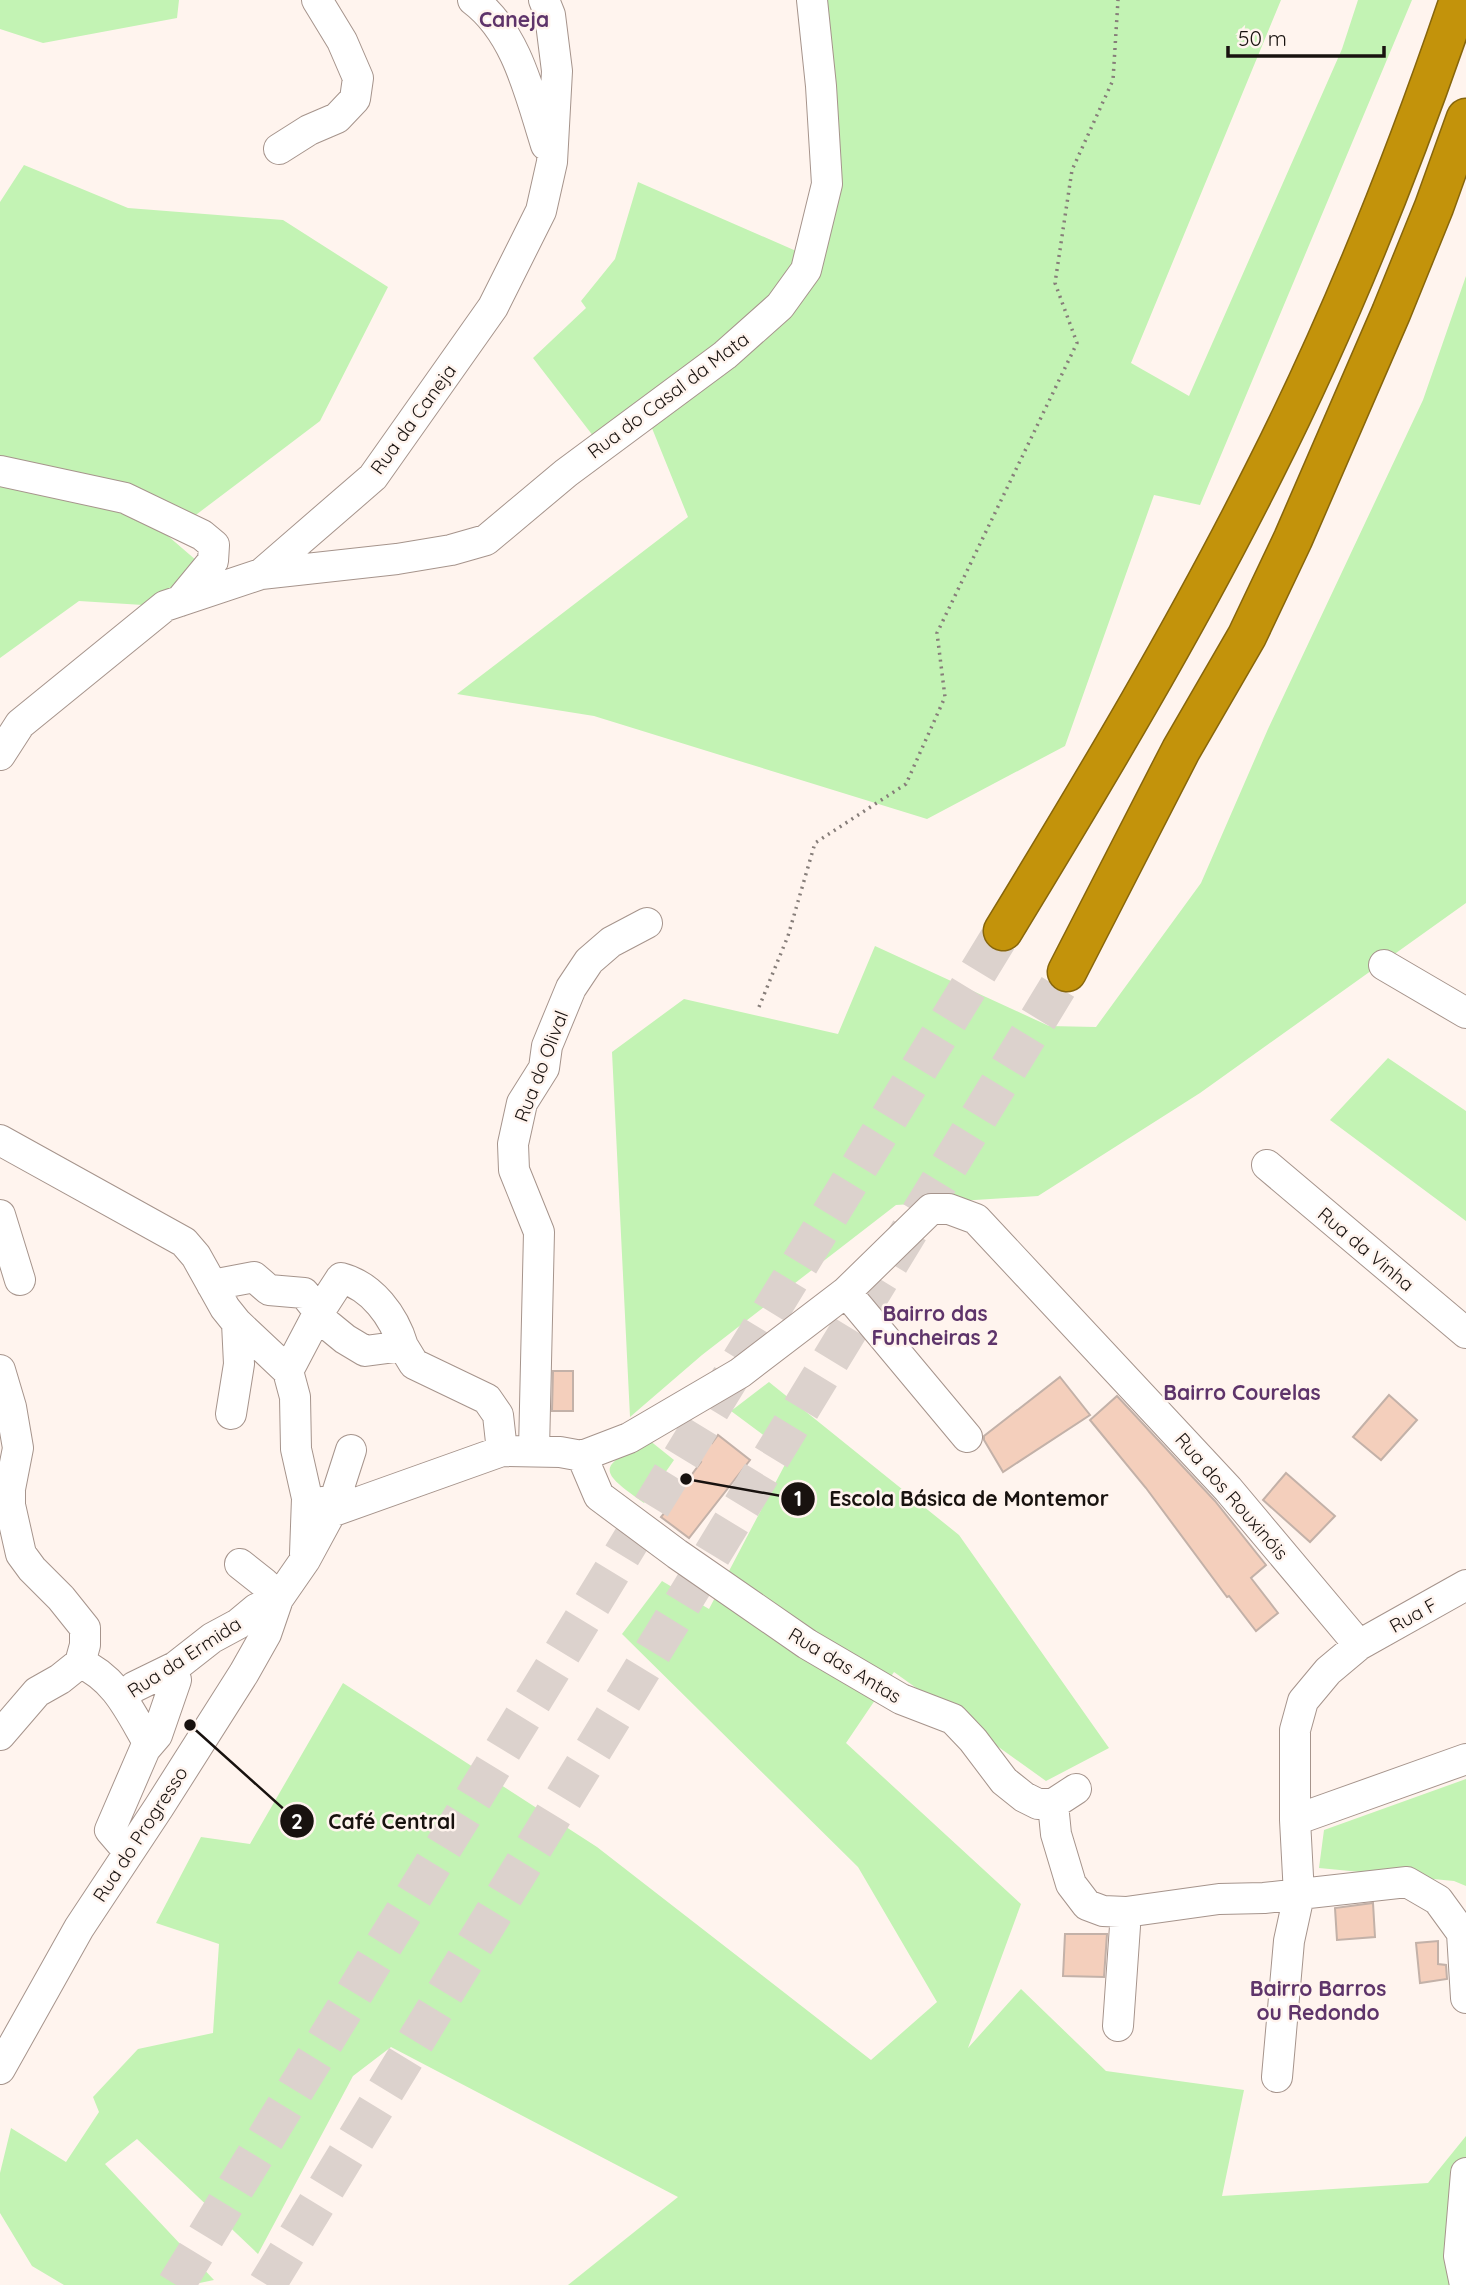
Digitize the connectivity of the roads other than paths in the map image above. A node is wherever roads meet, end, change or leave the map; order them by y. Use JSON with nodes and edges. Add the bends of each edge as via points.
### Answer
{"nodes":[{"id":1,"x":317,"y":0,"type":"edge"},
{"id":2,"x":472,"y":0,"type":"edge"},
{"id":3,"x":544,"y":0,"type":"edge"},
{"id":4,"x":812,"y":0,"type":"edge"},
{"id":5,"x":1458,"y":0,"type":"edge"},
{"id":6,"x":1466,"y":118,"type":"edge"},
{"id":7,"x":279,"y":149,"type":"dead end"},
{"id":8,"x":552,"y":162,"type":"junction"},
{"id":9,"x":1466,"y":194,"type":"edge"},
{"id":10,"x":0,"y":471,"type":"edge"},
{"id":11,"x":261,"y":574,"type":"junction"},
{"id":12,"x":180,"y":601,"type":"junction"},
{"id":13,"x":0,"y":755,"type":"edge"},
{"id":14,"x":1166,"y":782,"type":"junction"},
{"id":15,"x":646,"y":923,"type":"dead end"},
{"id":16,"x":1003,"y":931,"type":"tunnel mouth"},
{"id":17,"x":1384,"y":965,"type":"dead end"},
{"id":18,"x":1067,"y":972,"type":"tunnel mouth"},
{"id":19,"x":1466,"y":1013,"type":"edge"},
{"id":20,"x":0,"y":1140,"type":"edge"},
{"id":21,"x":1267,"y":1165,"type":"dead end"},
{"id":22,"x":0,"y":1215,"type":"edge"},
{"id":23,"x":20,"y":1280,"type":"dead end"},
{"id":24,"x":212,"y":1285,"type":"junction"},
{"id":25,"x":846,"y":1292,"type":"junction"},
{"id":26,"x":319,"y":1312,"type":"junction"},
{"id":27,"x":237,"y":1324,"type":"junction"},
{"id":28,"x":1466,"y":1333,"type":"edge"},
{"id":29,"x":403,"y":1346,"type":"junction"},
{"id":30,"x":0,"y":1370,"type":"edge"},
{"id":31,"x":288,"y":1371,"type":"junction"},
{"id":32,"x":231,"y":1414,"type":"dead end"},
{"id":33,"x":967,"y":1437,"type":"dead end"},
{"id":34,"x":351,"y":1450,"type":"dead end"},
{"id":35,"x":534,"y":1450,"type":"junction"},
{"id":36,"x":502,"y":1451,"type":"junction"},
{"id":37,"x":582,"y":1456,"type":"junction"},
{"id":38,"x":302,"y":1479,"type":"junction"},
{"id":39,"x":331,"y":1513,"type":"junction"},
{"id":40,"x":305,"y":1560,"type":"junction"},
{"id":41,"x":240,"y":1564,"type":"dead end"},
{"id":42,"x":1466,"y":1585,"type":"edge"},
{"id":43,"x":278,"y":1599,"type":"junction"},
{"id":44,"x":1359,"y":1645,"type":"junction"},
{"id":45,"x":80,"y":1663,"type":"junction"},
{"id":46,"x":170,"y":1670,"type":"junction"},
{"id":47,"x":121,"y":1698,"type":"junction"},
{"id":48,"x":0,"y":1735,"type":"edge"},
{"id":49,"x":149,"y":1745,"type":"junction"},
{"id":50,"x":1466,"y":1759,"type":"edge"},
{"id":51,"x":1295,"y":1819,"type":"junction"},
{"id":52,"x":128,"y":1851,"type":"junction"},
{"id":53,"x":1299,"y":1895,"type":"junction"},
{"id":54,"x":1126,"y":1912,"type":"junction"},
{"id":55,"x":1466,"y":1992,"type":"edge"},
{"id":56,"x":1466,"y":1998,"type":"edge"},
{"id":57,"x":1118,"y":2026,"type":"dead end"},
{"id":58,"x":0,"y":2069,"type":"edge"},
{"id":59,"x":1277,"y":2077,"type":"dead end"},
{"id":60,"x":1466,"y":2173,"type":"edge"},
{"id":61,"x":1465,"y":2285,"type":"edge"}],
"edges":[{"from":1,"to":7,"type":"street","via":[[358,78],[355,99],[337,118]]},
{"from":2,"to":8,"type":"street","via":[[486,10],[513,50]]},
{"from":3,"to":8,"type":"street","name":"Rua da Caneja","via":[[556,71]]},
{"from":4,"to":11,"type":"street","name":"Rua do Casal da Mata","via":[[827,184],[806,270],[780,306],[725,355],[566,473],[486,540],[397,559]]},
{"from":5,"to":16,"type":"highway","via":[[1382,215],[1266,470],[1153,679]]},
{"from":6,"to":14,"type":"highway","via":[[1406,278],[1293,539],[1247,636]]},
{"from":8,"to":11,"type":"street","name":"Rua da Caneja","via":[[541,211],[477,330],[373,477]]},
{"from":9,"to":14,"type":"highway","via":[[1320,535],[1277,624]]},
{"from":10,"to":12,"type":"street","via":[[125,498],[202,535],[214,545],[213,561]]},
{"from":11,"to":12,"type":"street","name":"Rua da Caneja"},
{"from":12,"to":13,"type":"street","name":"Rua da Caneja","via":[[166,606],[20,724]]},
{"from":14,"to":18,"type":"highway"},
{"from":15,"to":35,"type":"street","name":"Rua do Olival","via":[[611,942],[589,961],[571,988],[547,1046],[544,1068],[522,1103],[513,1144],[514,1170],[539,1232]]},
{"from":17,"to":19,"type":"street"},
{"from":20,"to":24,"type":"street","via":[[184,1242]]},
{"from":21,"to":28,"type":"street","name":"Rua da Vinha"},
{"from":22,"to":23,"type":"street"},
{"from":24,"to":26,"type":"street","via":[[254,1277],[269,1290],[304,1293]]},
{"from":24,"to":27,"type":"street"},
{"from":25,"to":33,"type":"street"},
{"from":25,"to":37,"type":"street","via":[[740,1373],[629,1438]]},
{"from":25,"to":44,"type":"street","name":"Rua dos Rouxinóis","via":[[931,1209],[949,1209],[976,1219],[1228,1489]]},
{"from":26,"to":29,"type":"street","via":[[323,1321],[365,1351]]},
{"from":26,"to":29,"type":"street","via":[[341,1278],[351,1280],[376,1299],[397,1326]]},
{"from":26,"to":31,"type":"street"},
{"from":27,"to":31,"type":"street"},
{"from":27,"to":32,"type":"street","via":[[239,1364]]},
{"from":29,"to":36,"type":"street","via":[[414,1364],[487,1399],[498,1415]]},
{"from":30,"to":45,"type":"street","via":[[18,1448],[10,1505],[21,1555],[85,1629]]},
{"from":31,"to":38,"type":"street","via":[[295,1397]]},
{"from":34,"to":39,"type":"street"},
{"from":35,"to":36,"type":"street"},
{"from":35,"to":37,"type":"street"},
{"from":36,"to":39,"type":"street"},
{"from":37,"to":54,"type":"street","name":"Rua das Antas","via":[[598,1496],[677,1554],[807,1644],[901,1699],[953,1719],[1004,1781],[1038,1804],[1065,1796],[1056,1834],[1072,1884],[1087,1905]]},
{"from":38,"to":39,"type":"street"},
{"from":38,"to":40,"type":"street","via":[[307,1498]]},
{"from":39,"to":40,"type":"street"},
{"from":40,"to":43,"type":"street"},
{"from":41,"to":43,"type":"street"},
{"from":42,"to":44,"type":"street","name":"Rua F"},
{"from":43,"to":46,"type":"street","name":"Rua da Ermida","via":[[256,1609]]},
{"from":43,"to":52,"type":"street","name":"Rua do Progresso","via":[[266,1634],[244,1673]]},
{"from":44,"to":51,"type":"street","name":"Rua F","via":[[1328,1671],[1303,1701],[1294,1730]]},
{"from":45,"to":47,"type":"street","name":"Rua da Ermida","via":[[97,1671]]},
{"from":45,"to":48,"type":"street","via":[[37,1692]]},
{"from":46,"to":47,"type":"street","name":"Rua da Ermida"},
{"from":46,"to":49,"type":"street","via":[[176,1680],[157,1735]]},
{"from":47,"to":49,"type":"street"},
{"from":49,"to":52,"type":"street","via":[[110,1830]]},
{"from":50,"to":51,"type":"street"},
{"from":51,"to":53,"type":"street","name":"Rua F"},
{"from":52,"to":58,"type":"street","name":"Rua do Progresso"},
{"from":53,"to":54,"type":"street","via":[[1219,1899]]},
{"from":53,"to":55,"type":"street","via":[[1407,1882],[1438,1900],[1462,1933]]},
{"from":53,"to":59,"type":"street","name":"Rua F","via":[[1289,1941]]},
{"from":54,"to":57,"type":"street"},
{"from":55,"to":56,"type":"street"},
{"from":60,"to":61,"type":"street","via":[[1459,2256]]}]}
